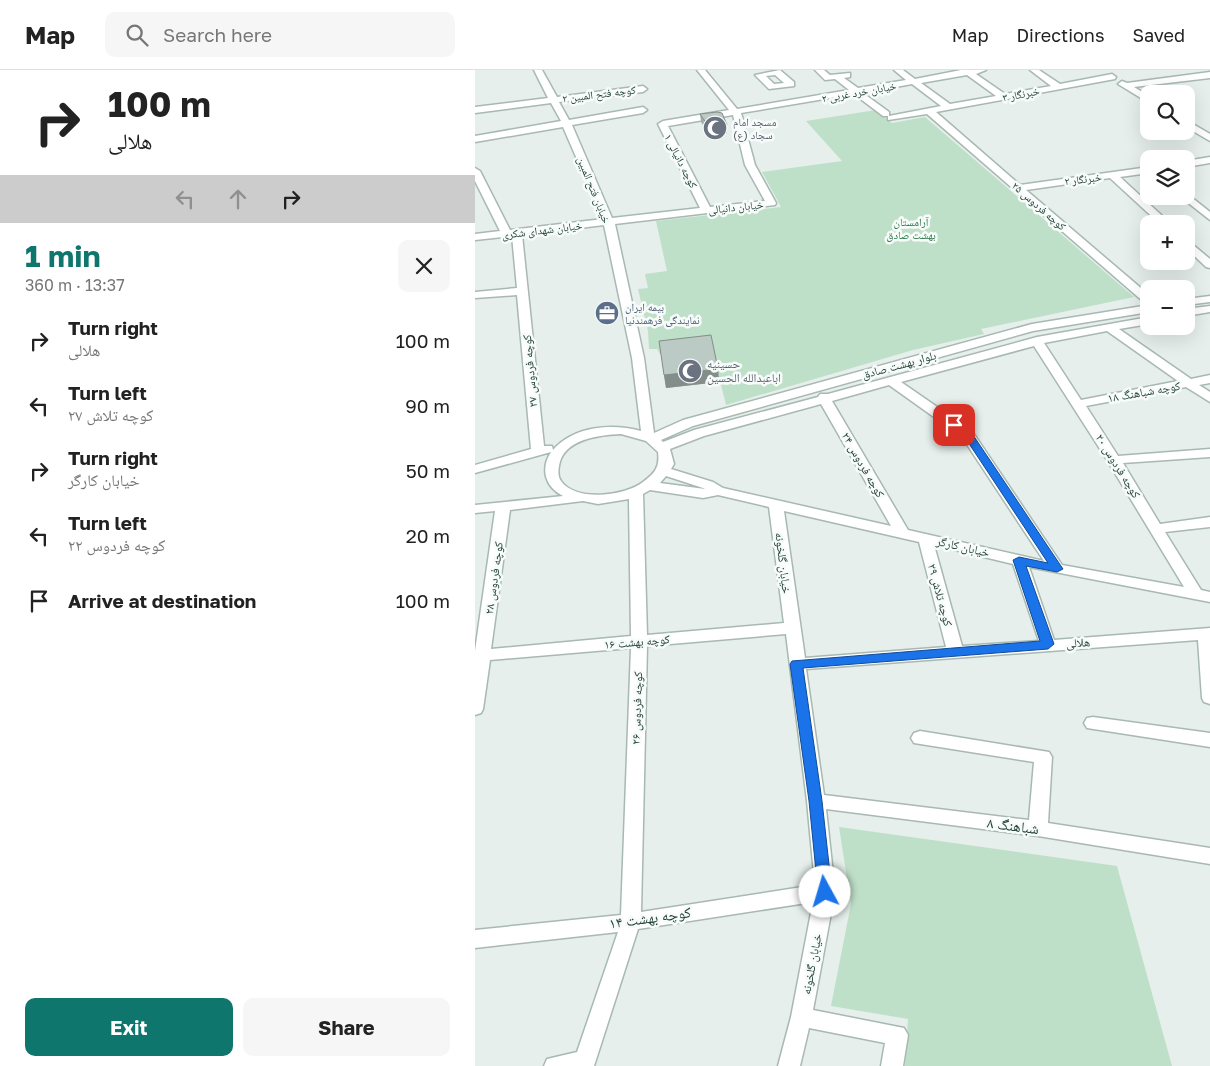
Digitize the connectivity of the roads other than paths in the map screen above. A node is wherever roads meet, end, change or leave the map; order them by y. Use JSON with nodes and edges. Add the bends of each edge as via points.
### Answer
{"nodes":[{"id":1,"x":538,"y":70,"type":"edge"},
{"id":2,"x":701,"y":70,"type":"edge"},
{"id":3,"x":819,"y":70,"type":"edge"},
{"id":4,"x":898,"y":70,"type":"edge"},
{"id":5,"x":981,"y":70,"type":"edge"},
{"id":6,"x":1034,"y":70,"type":"edge"},
{"id":7,"x":1102,"y":70,"type":"edge"},
{"id":8,"x":967,"y":71,"type":"edge"},
{"id":9,"x":765,"y":72,"type":"edge"},
{"id":10,"x":839,"y":73,"type":"edge"},
{"id":11,"x":1210,"y":75,"type":"edge"},
{"id":12,"x":1112,"y":77,"type":"junction"},
{"id":13,"x":913,"y":82,"type":"junction"},
{"id":14,"x":1125,"y":86,"type":"junction"},
{"id":15,"x":1058,"y":87,"type":"junction"},
{"id":16,"x":643,"y":89,"type":"dead end"},
{"id":17,"x":857,"y":92,"type":"junction"},
{"id":18,"x":1140,"y":95,"type":"edge"},
{"id":19,"x":1003,"y":97,"type":"junction"},
{"id":20,"x":555,"y":100,"type":"junction"},
{"id":21,"x":798,"y":102,"type":"junction"},
{"id":22,"x":948,"y":108,"type":"junction"},
{"id":23,"x":475,"y":110,"type":"edge"},
{"id":24,"x":643,"y":110,"type":"dead end"},
{"id":25,"x":929,"y":111,"type":"junction"},
{"id":26,"x":737,"y":114,"type":"junction"},
{"id":27,"x":567,"y":125,"type":"junction"},
{"id":28,"x":1195,"y":129,"type":"edge"},
{"id":29,"x":1210,"y":138,"type":"edge"},
{"id":30,"x":475,"y":140,"type":"edge"},
{"id":31,"x":1210,"y":160,"type":"edge"},
{"id":32,"x":1195,"y":162,"type":"edge"},
{"id":33,"x":475,"y":171,"type":"edge"},
{"id":34,"x":1140,"y":171,"type":"edge"},
{"id":35,"x":1112,"y":175,"type":"junction"},
{"id":36,"x":1017,"y":188,"type":"junction"},
{"id":37,"x":1195,"y":204,"type":"edge"},
{"id":38,"x":706,"y":210,"type":"junction"},
{"id":39,"x":1156,"y":215,"type":"edge"},
{"id":40,"x":1210,"y":217,"type":"edge"},
{"id":41,"x":609,"y":222,"type":"junction"},
{"id":42,"x":512,"y":233,"type":"junction"},
{"id":43,"x":475,"y":238,"type":"edge"},
{"id":44,"x":1210,"y":250,"type":"edge"},
{"id":45,"x":1197,"y":252,"type":"joint"},
{"id":46,"x":1210,"y":265,"type":"edge"},
{"id":47,"x":522,"y":290,"type":"junction"},
{"id":48,"x":1140,"y":293,"type":"edge"},
{"id":49,"x":475,"y":295,"type":"edge"},
{"id":50,"x":1210,"y":298,"type":"edge"},
{"id":51,"x":1195,"y":300,"type":"edge"},
{"id":52,"x":1210,"y":309,"type":"edge"},
{"id":53,"x":1140,"y":310,"type":"edge"},
{"id":54,"x":1195,"y":312,"type":"edge"},
{"id":55,"x":1140,"y":322,"type":"edge"},
{"id":56,"x":1108,"y":327,"type":"junction"},
{"id":57,"x":1037,"y":340,"type":"junction"},
{"id":58,"x":1210,"y":379,"type":"edge"},
{"id":59,"x":890,"y":380,"type":"junction"},
{"id":60,"x":1190,"y":383,"type":"junction"},
{"id":61,"x":824,"y":397,"type":"junction"},
{"id":62,"x":1210,"y":398,"type":"edge"},
{"id":63,"x":1078,"y":404,"type":"junction"},
{"id":64,"x":655,"y":441,"type":"junction"},
{"id":65,"x":570,"y":442,"type":"junction"},
{"id":66,"x":538,"y":452,"type":"junction"},
{"id":67,"x":1210,"y":453,"type":"edge"},
{"id":68,"x":1115,"y":460,"type":"junction"},
{"id":69,"x":475,"y":469,"type":"edge"},
{"id":70,"x":663,"y":472,"type":"junction"},
{"id":71,"x":643,"y":490,"type":"junction"},
{"id":72,"x":718,"y":491,"type":"junction"},
{"id":73,"x":582,"y":498,"type":"junction"},
{"id":74,"x":776,"y":503,"type":"junction"},
{"id":75,"x":503,"y":506,"type":"junction"},
{"id":76,"x":475,"y":509,"type":"edge"},
{"id":77,"x":1210,"y":522,"type":"edge"},
{"id":78,"x":1157,"y":529,"type":"junction"},
{"id":79,"x":901,"y":532,"type":"junction"},
{"id":80,"x":925,"y":538,"type":"junction"},
{"id":81,"x":1019,"y":560,"type":"junction"},
{"id":82,"x":1057,"y":569,"type":"junction"},
{"id":83,"x":1203,"y":595,"type":"edge"},
{"id":84,"x":791,"y":628,"type":"junction"},
{"id":85,"x":1208,"y":634,"type":"edge"},
{"id":86,"x":639,"y":642,"type":"junction"},
{"id":87,"x":1048,"y":644,"type":"junction"},
{"id":88,"x":955,"y":652,"type":"junction"},
{"id":89,"x":483,"y":655,"type":"junction"},
{"id":90,"x":797,"y":664,"type":"junction"},
{"id":91,"x":1210,"y":698,"type":"edge"},
{"id":92,"x":475,"y":709,"type":"edge"},
{"id":93,"x":1093,"y":723,"type":"dead end"},
{"id":94,"x":920,"y":738,"type":"dead end"},
{"id":95,"x":1210,"y":740,"type":"edge"},
{"id":96,"x":815,"y":801,"type":"junction"},
{"id":97,"x":1038,"y":829,"type":"junction"},
{"id":98,"x":1210,"y":856,"type":"edge"},
{"id":99,"x":825,"y":892,"type":"junction"},
{"id":100,"x":631,"y":922,"type":"junction"},
{"id":101,"x":475,"y":939,"type":"edge"},
{"id":102,"x":801,"y":1017,"type":"junction"},
{"id":103,"x":584,"y":1064,"type":"edge"},
{"id":104,"x":555,"y":1066,"type":"edge"},
{"id":105,"x":789,"y":1066,"type":"edge"},
{"id":106,"x":892,"y":1066,"type":"edge"}],
"edges":[{"from":1,"to":20,"type":"street","name":"خیابان فتح المبین"},
{"from":2,"to":26,"type":"street","name":"خیابان دانیالی"},
{"from":3,"to":10,"type":"street","via":[[828,78]]},
{"from":4,"to":13,"type":"street"},
{"from":5,"to":8,"type":"street","name":"خیابان خرد غربی ۲"},
{"from":6,"to":15,"type":"street"},
{"from":7,"to":12,"type":"street"},
{"from":8,"to":13,"type":"street","name":"خیابان خرد غربی ۲"},
{"from":8,"to":19,"type":"street"},
{"from":9,"to":21,"type":"street","via":[[759,75],[772,88],[781,86]]},
{"from":10,"to":17,"type":"street"},
{"from":11,"to":14,"type":"street"},
{"from":12,"to":14,"type":"street"},
{"from":12,"to":15,"type":"street","name":"خبرنگار ۳"},
{"from":13,"to":17,"type":"street","name":"خیابان خرد غربی ۲"},
{"from":13,"to":22,"type":"street"},
{"from":14,"to":18,"type":"street"},
{"from":15,"to":19,"type":"street","name":"خبرنگار ۳"},
{"from":16,"to":20,"type":"street","name":"کوچه فتح المبین ۲"},
{"from":17,"to":21,"type":"street","name":"خیابان خرد غربی ۲"},
{"from":17,"to":25,"type":"street","name":"خبرنگار ۳","via":[[888,116]]},
{"from":19,"to":22,"type":"street","name":"خبرنگار ۳"},
{"from":20,"to":23,"type":"street","name":"کوچه فتح المبین ۲"},
{"from":20,"to":27,"type":"street","name":"خیابان فتح المبین"},
{"from":21,"to":26,"type":"street","name":"خیابان خرد غربی ۲"},
{"from":22,"to":25,"type":"street","name":"خبرنگار ۳"},
{"from":24,"to":27,"type":"street"},
{"from":25,"to":36,"type":"street","name":"کوچه فردوس ۲۵"},
{"from":26,"to":38,"type":"street","name":"خیابان دانیالی","via":[[750,165],[771,203]]},
{"from":26,"to":38,"type":"street","name":"کوچه دانیالی ۱","via":[[663,124]]},
{"from":27,"to":30,"type":"street"},
{"from":27,"to":41,"type":"street","name":"خیابان فتح المبین"},
{"from":28,"to":29,"type":"street"},
{"from":31,"to":32,"type":"street"},
{"from":33,"to":42,"type":"street"},
{"from":34,"to":35,"type":"street","name":"خبرنگار ۲"},
{"from":35,"to":36,"type":"street","name":"خبرنگار ۲"},
{"from":35,"to":39,"type":"street"},
{"from":36,"to":48,"type":"street","name":"کوچه فردوس ۲۵"},
{"from":37,"to":40,"type":"street"},
{"from":38,"to":41,"type":"street","name":"خیابان دانیالی"},
{"from":41,"to":42,"type":"street","name":"خیابان شهدای شکری"},
{"from":41,"to":64,"type":"street","name":"خیابان فتح المبین"},
{"from":42,"to":43,"type":"street","name":"خیابان شهدای شکری"},
{"from":42,"to":47,"type":"street","name":"کوچه فردوس ۲۷"},
{"from":44,"to":45,"type":"street"},
{"from":45,"to":46,"type":"street"},
{"from":47,"to":49,"type":"street"},
{"from":47,"to":66,"type":"street","name":"کوچه فردوس ۲۷"},
{"from":50,"to":51,"type":"street"},
{"from":52,"to":54,"type":"street"},
{"from":53,"to":64,"type":"street","name":"بلوار بهشت صادق","via":[[1032,328],[688,423]]},
{"from":55,"to":56,"type":"street","name":"بلوار بهشت صادق"},
{"from":56,"to":57,"type":"street","name":"بلوار بهشت صادق"},
{"from":56,"to":60,"type":"street"},
{"from":57,"to":59,"type":"street","name":"بلوار بهشت صادق"},
{"from":57,"to":63,"type":"street","name":"کوچه فردوس ۲۰"},
{"from":58,"to":60,"type":"street","name":"کوچه شباهنگ ۱۸"},
{"from":59,"to":61,"type":"street","name":"بلوار بهشت صادق"},
{"from":59,"to":82,"type":"street","via":[[967,434]]},
{"from":60,"to":62,"type":"street"},
{"from":60,"to":63,"type":"street","name":"کوچه شباهنگ ۱۸"},
{"from":61,"to":64,"type":"street","name":"بلوار بهشت صادق","via":[[699,433]]},
{"from":61,"to":79,"type":"street","name":"کوچه فردوس ۲۴"},
{"from":63,"to":68,"type":"street","name":"کوچه فردوس ۲۰"},
{"from":64,"to":65,"type":"street","via":[[622,430],[586,435]]},
{"from":64,"to":70,"type":"street","via":[[667,457]]},
{"from":65,"to":66,"type":"street"},
{"from":65,"to":73,"type":"street","via":[[558,451],[551,462],[550,474],[555,484],[566,493]]},
{"from":66,"to":69,"type":"street"},
{"from":67,"to":68,"type":"street"},
{"from":68,"to":78,"type":"street","name":"کوچه فردوس ۲۰"},
{"from":70,"to":71,"type":"street"},
{"from":70,"to":72,"type":"street","name":"خیابان کارگر"},
{"from":71,"to":72,"type":"street","name":"خیابان کارگر","via":[[703,494]]},
{"from":71,"to":73,"type":"street","via":[[600,500]]},
{"from":71,"to":86,"type":"street","name":"کوچه فردوس ۲۶"},
{"from":72,"to":74,"type":"street","name":"خیابان کارگر"},
{"from":73,"to":75,"type":"street"},
{"from":74,"to":79,"type":"street","name":"خیابان کارگر"},
{"from":74,"to":84,"type":"street","name":"خیابان گلخونه"},
{"from":75,"to":76,"type":"street"},
{"from":75,"to":89,"type":"street","name":"کوچه فردوس ۲۸"},
{"from":77,"to":78,"type":"street"},
{"from":78,"to":83,"type":"street","name":"کوچه فردوس ۲۰"},
{"from":79,"to":80,"type":"street","name":"خیابان کارگر"},
{"from":80,"to":81,"type":"street","name":"خیابان کارگر"},
{"from":80,"to":88,"type":"street","name":"کوچه تلاش ۲۹"},
{"from":81,"to":82,"type":"street","name":"خیابان کارگر"},
{"from":81,"to":87,"type":"street"},
{"from":82,"to":83,"type":"street","name":"خیابان کارگر"},
{"from":84,"to":86,"type":"street","name":"کوچه بهشت ۱۶"},
{"from":84,"to":90,"type":"street","name":"خیابان گلخونه"},
{"from":85,"to":87,"type":"street","name":"هلالی"},
{"from":85,"to":91,"type":"street"},
{"from":86,"to":89,"type":"street","name":"کوچه بهشت ۱۶"},
{"from":86,"to":100,"type":"street","name":"کوچه فردوس ۲۶"},
{"from":87,"to":88,"type":"street","name":"هلالی"},
{"from":88,"to":90,"type":"street","name":"هلالی"},
{"from":89,"to":92,"type":"street","name":"کوچه فردوس ۲۸"},
{"from":90,"to":96,"type":"street","name":"خیابان گلخونه"},
{"from":93,"to":95,"type":"street"},
{"from":94,"to":97,"type":"street","via":[[1043,757]]},
{"from":96,"to":97,"type":"street","name":"شباهنگ ۸"},
{"from":96,"to":99,"type":"street","name":"خیابان گلخونه"},
{"from":97,"to":98,"type":"street","name":"شباهنگ ۸"},
{"from":99,"to":100,"type":"street","name":"کوچه بهشت ۱۴"},
{"from":99,"to":102,"type":"street","name":"خیابان گلخونه"},
{"from":100,"to":101,"type":"street","name":"کوچه بهشت ۱۴"},
{"from":100,"to":103,"type":"street","name":"کوچه فردوس ۲۶"},
{"from":102,"to":105,"type":"street","name":"خیابان گلخونه"},
{"from":102,"to":106,"type":"street","via":[[897,1035]]},
{"from":103,"to":104,"type":"street"}]}
